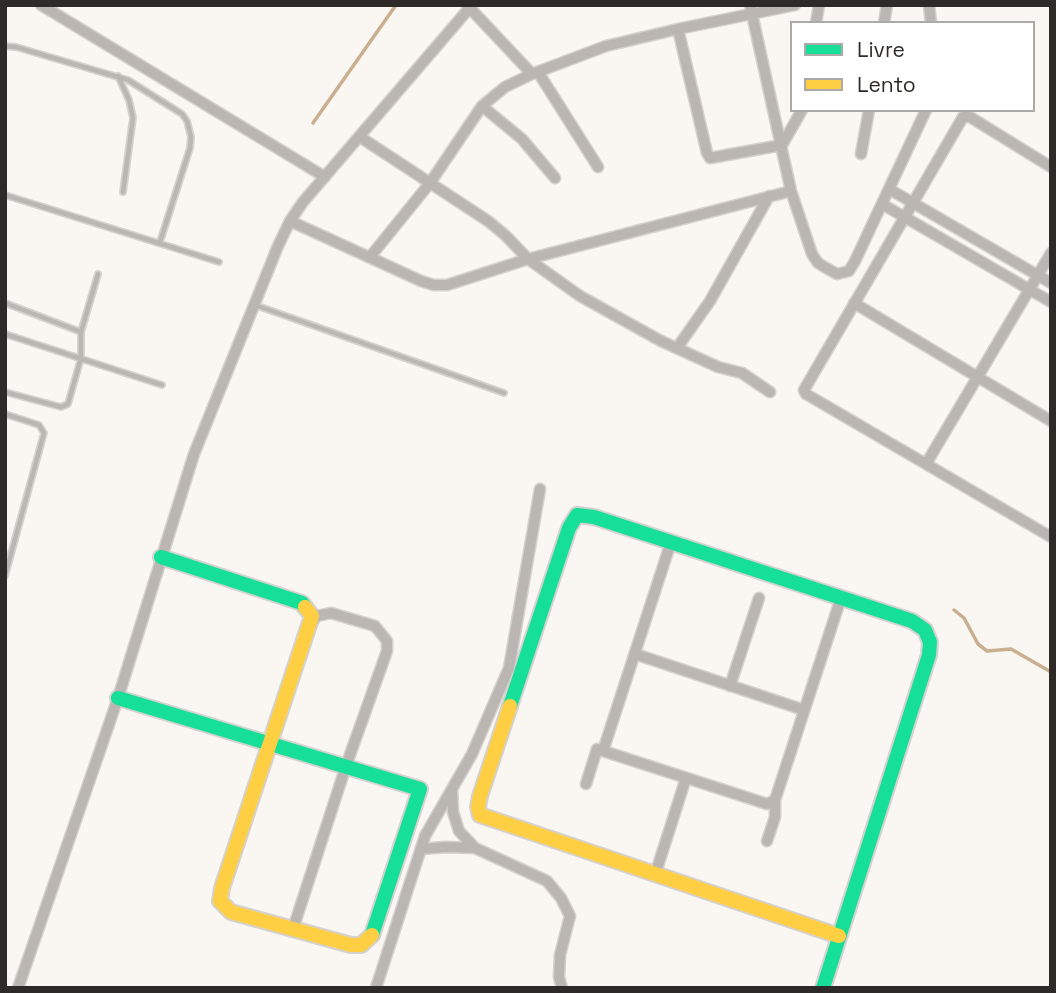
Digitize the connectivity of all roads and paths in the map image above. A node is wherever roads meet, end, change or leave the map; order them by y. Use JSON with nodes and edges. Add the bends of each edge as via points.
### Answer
{"nodes":[{"id":1,"x":41,"y":5,"type":"edge"},
{"id":2,"x":795,"y":5,"type":"edge"},
{"id":3,"x":469,"y":6,"type":"edge"},
{"id":4,"x":751,"y":10,"type":"edge"},
{"id":5,"x":678,"y":29,"type":"junction"},
{"id":6,"x":5,"y":46,"type":"edge"},
{"id":7,"x":535,"y":73,"type":"junction"},
{"id":8,"x":118,"y":75,"type":"junction"},
{"id":9,"x":482,"y":106,"type":"junction"},
{"id":10,"x":801,"y":112,"type":"edge"},
{"id":11,"x":869,"y":112,"type":"edge"},
{"id":12,"x":925,"y":112,"type":"edge"},
{"id":13,"x":360,"y":137,"type":"junction"},
{"id":14,"x":782,"y":145,"type":"junction"},
{"id":15,"x":861,"y":154,"type":"dead end"},
{"id":16,"x":598,"y":167,"type":"dead end"},
{"id":17,"x":1051,"y":167,"type":"edge"},
{"id":18,"x":325,"y":177,"type":"junction"},
{"id":19,"x":555,"y":178,"type":"dead end"},
{"id":20,"x":430,"y":183,"type":"junction"},
{"id":21,"x":889,"y":189,"type":"junction"},
{"id":22,"x":791,"y":191,"type":"junction"},
{"id":23,"x":123,"y":192,"type":"dead end"},
{"id":24,"x":5,"y":195,"type":"edge"},
{"id":25,"x":769,"y":197,"type":"junction"},
{"id":26,"x":912,"y":203,"type":"junction"},
{"id":27,"x":882,"y":204,"type":"junction"},
{"id":28,"x":904,"y":217,"type":"junction"},
{"id":29,"x":290,"y":221,"type":"junction"},
{"id":30,"x":160,"y":243,"type":"junction"},
{"id":31,"x":1051,"y":253,"type":"edge"},
{"id":32,"x":370,"y":257,"type":"junction"},
{"id":33,"x":528,"y":259,"type":"junction"},
{"id":34,"x":219,"y":262,"type":"dead end"},
{"id":35,"x":98,"y":274,"type":"dead end"},
{"id":36,"x":1037,"y":276,"type":"junction"},
{"id":37,"x":1051,"y":283,"type":"edge"},
{"id":38,"x":1029,"y":289,"type":"junction"},
{"id":39,"x":1051,"y":302,"type":"edge"},
{"id":40,"x":5,"y":303,"type":"edge"},
{"id":41,"x":854,"y":303,"type":"junction"},
{"id":42,"x":254,"y":305,"type":"junction"},
{"id":43,"x":81,"y":332,"type":"junction"},
{"id":44,"x":5,"y":334,"type":"edge"},
{"id":45,"x":677,"y":348,"type":"junction"},
{"id":46,"x":80,"y":358,"type":"junction"},
{"id":47,"x":977,"y":378,"type":"junction"},
{"id":48,"x":162,"y":385,"type":"dead end"},
{"id":49,"x":5,"y":392,"type":"edge"},
{"id":50,"x":770,"y":392,"type":"dead end"},
{"id":51,"x":505,"y":393,"type":"dead end"},
{"id":52,"x":5,"y":414,"type":"edge"},
{"id":53,"x":1051,"y":421,"type":"edge"},
{"id":54,"x":926,"y":464,"type":"junction"},
{"id":55,"x":540,"y":489,"type":"dead end"},
{"id":56,"x":1051,"y":537,"type":"edge"},
{"id":57,"x":671,"y":542,"type":"junction"},
{"id":58,"x":160,"y":557,"type":"junction"},
{"id":59,"x":5,"y":576,"type":"edge"},
{"id":60,"x":759,"y":598,"type":"dead end"},
{"id":61,"x":841,"y":598,"type":"junction"},
{"id":62,"x":311,"y":623,"type":"junction"},
{"id":63,"x":635,"y":654,"type":"junction"},
{"id":64,"x":730,"y":686,"type":"junction"},
{"id":65,"x":118,"y":698,"type":"junction"},
{"id":66,"x":804,"y":710,"type":"junction"},
{"id":67,"x":271,"y":744,"type":"junction"},
{"id":68,"x":603,"y":751,"type":"junction"},
{"id":69,"x":346,"y":766,"type":"junction"},
{"id":70,"x":686,"y":778,"type":"junction"},
{"id":71,"x":586,"y":784,"type":"dead end"},
{"id":72,"x":452,"y":789,"type":"junction"},
{"id":73,"x":775,"y":800,"type":"junction"},
{"id":74,"x":767,"y":841,"type":"dead end"},
{"id":75,"x":475,"y":848,"type":"junction"},
{"id":76,"x":421,"y":849,"type":"junction"},
{"id":77,"x":654,"y":875,"type":"junction"},
{"id":78,"x":293,"y":929,"type":"junction"},
{"id":79,"x":839,"y":936,"type":"junction"},
{"id":80,"x":18,"y":988,"type":"edge"},
{"id":81,"x":376,"y":988,"type":"edge"},
{"id":82,"x":562,"y":988,"type":"edge"},
{"id":83,"x":823,"y":988,"type":"edge"}],
"edges":[{"from":1,"to":18,"type":"street"},
{"from":2,"to":4,"type":"street"},
{"from":3,"to":7,"type":"street"},
{"from":3,"to":13,"type":"street"},
{"from":4,"to":5,"type":"street"},
{"from":4,"to":14,"type":"street"},
{"from":5,"to":7,"type":"street","via":[[606,46]]},
{"from":5,"to":14,"type":"street","via":[[710,158]]},
{"from":6,"to":8,"type":"lane"},
{"from":7,"to":9,"type":"street","via":[[505,87]]},
{"from":7,"to":16,"type":"street"},
{"from":8,"to":23,"type":"lane","via":[[132,118]]},
{"from":8,"to":30,"type":"lane","via":[[182,114],[189,126],[190,148]]},
{"from":9,"to":19,"type":"street","via":[[522,139]]},
{"from":9,"to":20,"type":"street"},
{"from":10,"to":14,"type":"street"},
{"from":11,"to":15,"type":"street"},
{"from":12,"to":21,"type":"street"},
{"from":13,"to":18,"type":"street"},
{"from":13,"to":20,"type":"street"},
{"from":14,"to":22,"type":"street"},
{"from":17,"to":26,"type":"street","via":[[963,117]]},
{"from":18,"to":29,"type":"street"},
{"from":20,"to":32,"type":"street"},
{"from":20,"to":33,"type":"street","via":[[505,234]]},
{"from":21,"to":26,"type":"street"},
{"from":21,"to":27,"type":"street"},
{"from":22,"to":25,"type":"street"},
{"from":22,"to":27,"type":"street","via":[[811,254],[837,274],[849,271]]},
{"from":24,"to":30,"type":"lane"},
{"from":25,"to":33,"type":"street"},
{"from":25,"to":45,"type":"street","via":[[710,301]]},
{"from":26,"to":28,"type":"street"},
{"from":26,"to":36,"type":"street"},
{"from":27,"to":28,"type":"street"},
{"from":28,"to":38,"type":"street"},
{"from":28,"to":41,"type":"street"},
{"from":29,"to":32,"type":"street"},
{"from":29,"to":42,"type":"street"},
{"from":30,"to":34,"type":"lane"},
{"from":31,"to":36,"type":"street"},
{"from":32,"to":33,"type":"street","via":[[434,285]]},
{"from":33,"to":45,"type":"street","via":[[580,296]]},
{"from":35,"to":43,"type":"lane"},
{"from":36,"to":37,"type":"street"},
{"from":36,"to":38,"type":"street"},
{"from":38,"to":39,"type":"street"},
{"from":38,"to":47,"type":"street"},
{"from":40,"to":43,"type":"lane"},
{"from":41,"to":47,"type":"street"},
{"from":41,"to":54,"type":"street","via":[[805,386],[806,394]]},
{"from":42,"to":51,"type":"lane"},
{"from":42,"to":58,"type":"street","via":[[194,454]]},
{"from":43,"to":46,"type":"lane"},
{"from":44,"to":46,"type":"lane"},
{"from":45,"to":50,"type":"street","via":[[742,373]]},
{"from":46,"to":48,"type":"lane"},
{"from":46,"to":49,"type":"lane","via":[[65,407]]},
{"from":47,"to":53,"type":"street"},
{"from":47,"to":54,"type":"street"},
{"from":52,"to":59,"type":"lane","via":[[39,425],[44,433]]},
{"from":54,"to":56,"type":"street"},
{"from":55,"to":72,"type":"street","via":[[509,668]]},
{"from":57,"to":61,"type":"street"},
{"from":57,"to":63,"type":"street"},
{"from":57,"to":77,"type":"street","via":[[586,514],[571,521],[478,807],[480,815],[488,819]]},
{"from":58,"to":62,"type":"street","via":[[302,603],[312,616]]},
{"from":58,"to":65,"type":"street"},
{"from":60,"to":64,"type":"street"},
{"from":61,"to":66,"type":"street"},
{"from":61,"to":79,"type":"street","via":[[912,621],[925,630],[930,642]]},
{"from":62,"to":67,"type":"street"},
{"from":62,"to":69,"type":"street","via":[[317,616],[331,613],[375,626],[387,641]]},
{"from":63,"to":64,"type":"street"},
{"from":63,"to":68,"type":"street"},
{"from":64,"to":66,"type":"street"},
{"from":65,"to":67,"type":"street"},
{"from":65,"to":80,"type":"street"},
{"from":66,"to":73,"type":"street"},
{"from":67,"to":69,"type":"street"},
{"from":67,"to":78,"type":"street","via":[[220,901],[231,912]]},
{"from":68,"to":70,"type":"street"},
{"from":68,"to":71,"type":"street","via":[[597,749]]},
{"from":69,"to":78,"type":"street"},
{"from":69,"to":78,"type":"street","via":[[420,789],[374,932],[361,945]]},
{"from":70,"to":73,"type":"street","via":[[767,804]]},
{"from":70,"to":77,"type":"street"},
{"from":72,"to":75,"type":"street","via":[[459,831]]},
{"from":72,"to":76,"type":"street"},
{"from":73,"to":74,"type":"street"},
{"from":75,"to":76,"type":"street"},
{"from":75,"to":82,"type":"street","via":[[547,881],[561,898],[570,916],[560,955]]},
{"from":76,"to":81,"type":"street"},
{"from":77,"to":79,"type":"street"},
{"from":79,"to":83,"type":"street"}]}
